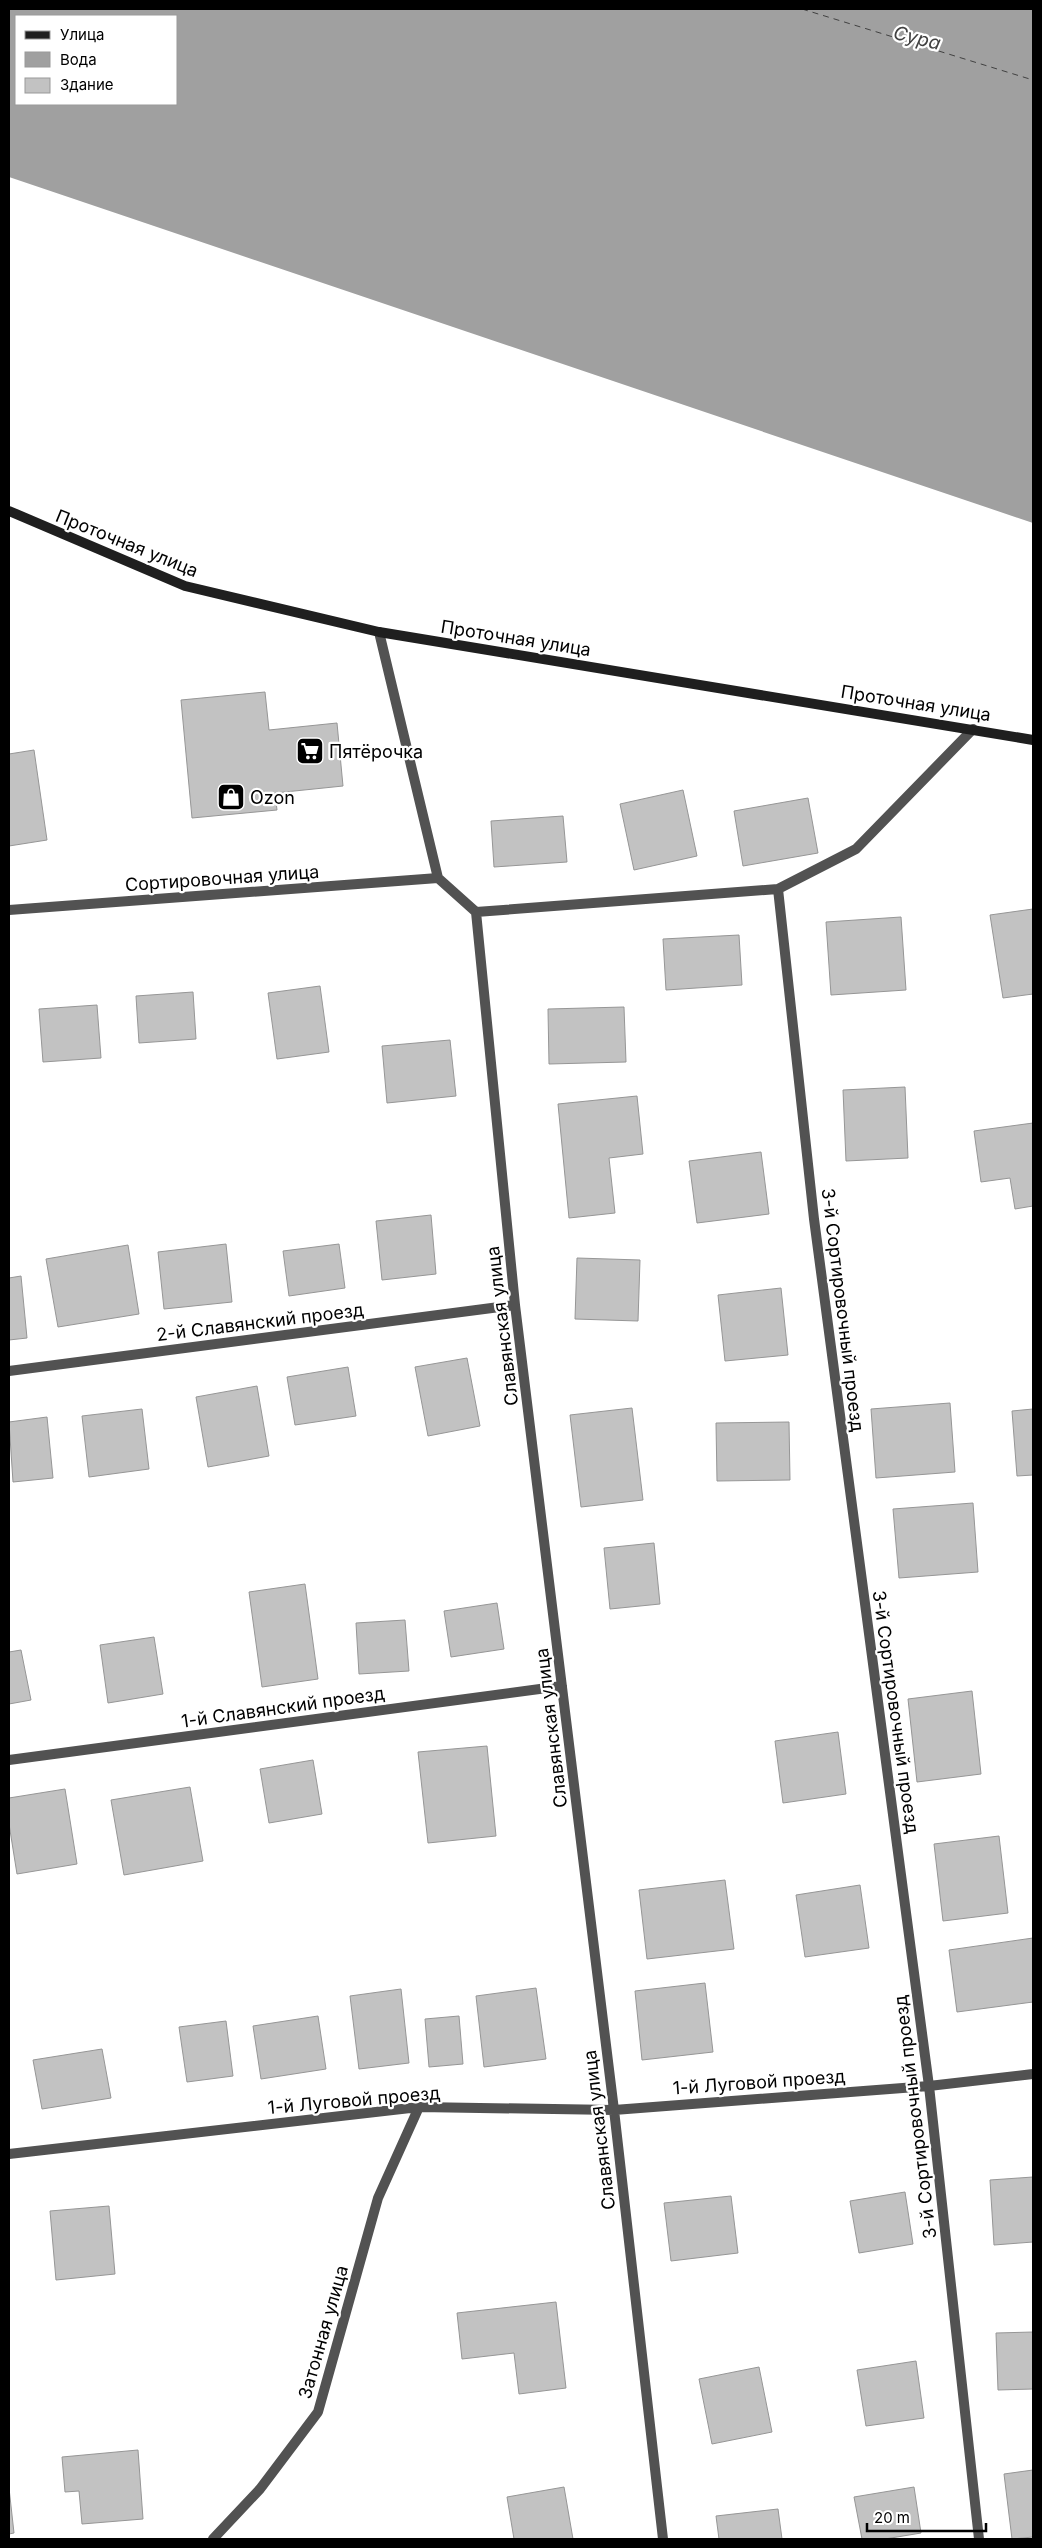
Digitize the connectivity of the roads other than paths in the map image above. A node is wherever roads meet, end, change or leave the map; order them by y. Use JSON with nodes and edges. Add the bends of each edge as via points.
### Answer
{"nodes":[{"id":1,"x":9,"y":511,"type":"edge"},
{"id":2,"x":379,"y":632,"type":"junction"},
{"id":3,"x":973,"y":729,"type":"junction"},
{"id":4,"x":1033,"y":740,"type":"edge"},
{"id":5,"x":438,"y":878,"type":"junction"},
{"id":6,"x":778,"y":889,"type":"junction"},
{"id":7,"x":9,"y":910,"type":"edge"},
{"id":8,"x":476,"y":912,"type":"junction"},
{"id":9,"x":515,"y":1306,"type":"junction"},
{"id":10,"x":9,"y":1371,"type":"edge"},
{"id":11,"x":562,"y":1686,"type":"junction"},
{"id":12,"x":9,"y":1760,"type":"edge"},
{"id":13,"x":1033,"y":2074,"type":"edge"},
{"id":14,"x":929,"y":2086,"type":"junction"},
{"id":15,"x":418,"y":2107,"type":"junction"},
{"id":16,"x":614,"y":2110,"type":"junction"},
{"id":17,"x":9,"y":2154,"type":"edge"},
{"id":18,"x":213,"y":2539,"type":"edge"},
{"id":19,"x":663,"y":2539,"type":"edge"},
{"id":20,"x":979,"y":2539,"type":"edge"}],
"edges":[{"from":1,"to":2,"type":"main road","name":"Проточная улица","via":[[185,586]]},
{"from":2,"to":3,"type":"main road","name":"Проточная улица"},
{"from":2,"to":5,"type":"street"},
{"from":3,"to":4,"type":"main road","name":"Проточная улица"},
{"from":3,"to":6,"type":"street","via":[[856,849]]},
{"from":5,"to":7,"type":"street","name":"Сортировочная улица"},
{"from":5,"to":8,"type":"street"},
{"from":6,"to":8,"type":"street"},
{"from":6,"to":14,"type":"street","name":"3-й Сортировочный проезд","via":[[814,1219]]},
{"from":8,"to":9,"type":"street","name":"Славянская улица"},
{"from":9,"to":10,"type":"street","name":"2-й Славянский проезд"},
{"from":9,"to":11,"type":"street","name":"Славянская улица"},
{"from":11,"to":12,"type":"street","name":"1-й Славянский проезд"},
{"from":11,"to":16,"type":"street","name":"Славянская улица"},
{"from":13,"to":14,"type":"street","name":"1-й Луговой проезд"},
{"from":14,"to":16,"type":"street","name":"1-й Луговой проезд"},
{"from":14,"to":20,"type":"street","name":"3-й Сортировочный проезд"},
{"from":15,"to":16,"type":"street","name":"1-й Луговой проезд"},
{"from":15,"to":17,"type":"street","name":"1-й Луговой проезд"},
{"from":15,"to":18,"type":"street","name":"Затонная улица","via":[[378,2198],[318,2412],[260,2489]]},
{"from":16,"to":19,"type":"street","name":"Славянская улица"}]}
